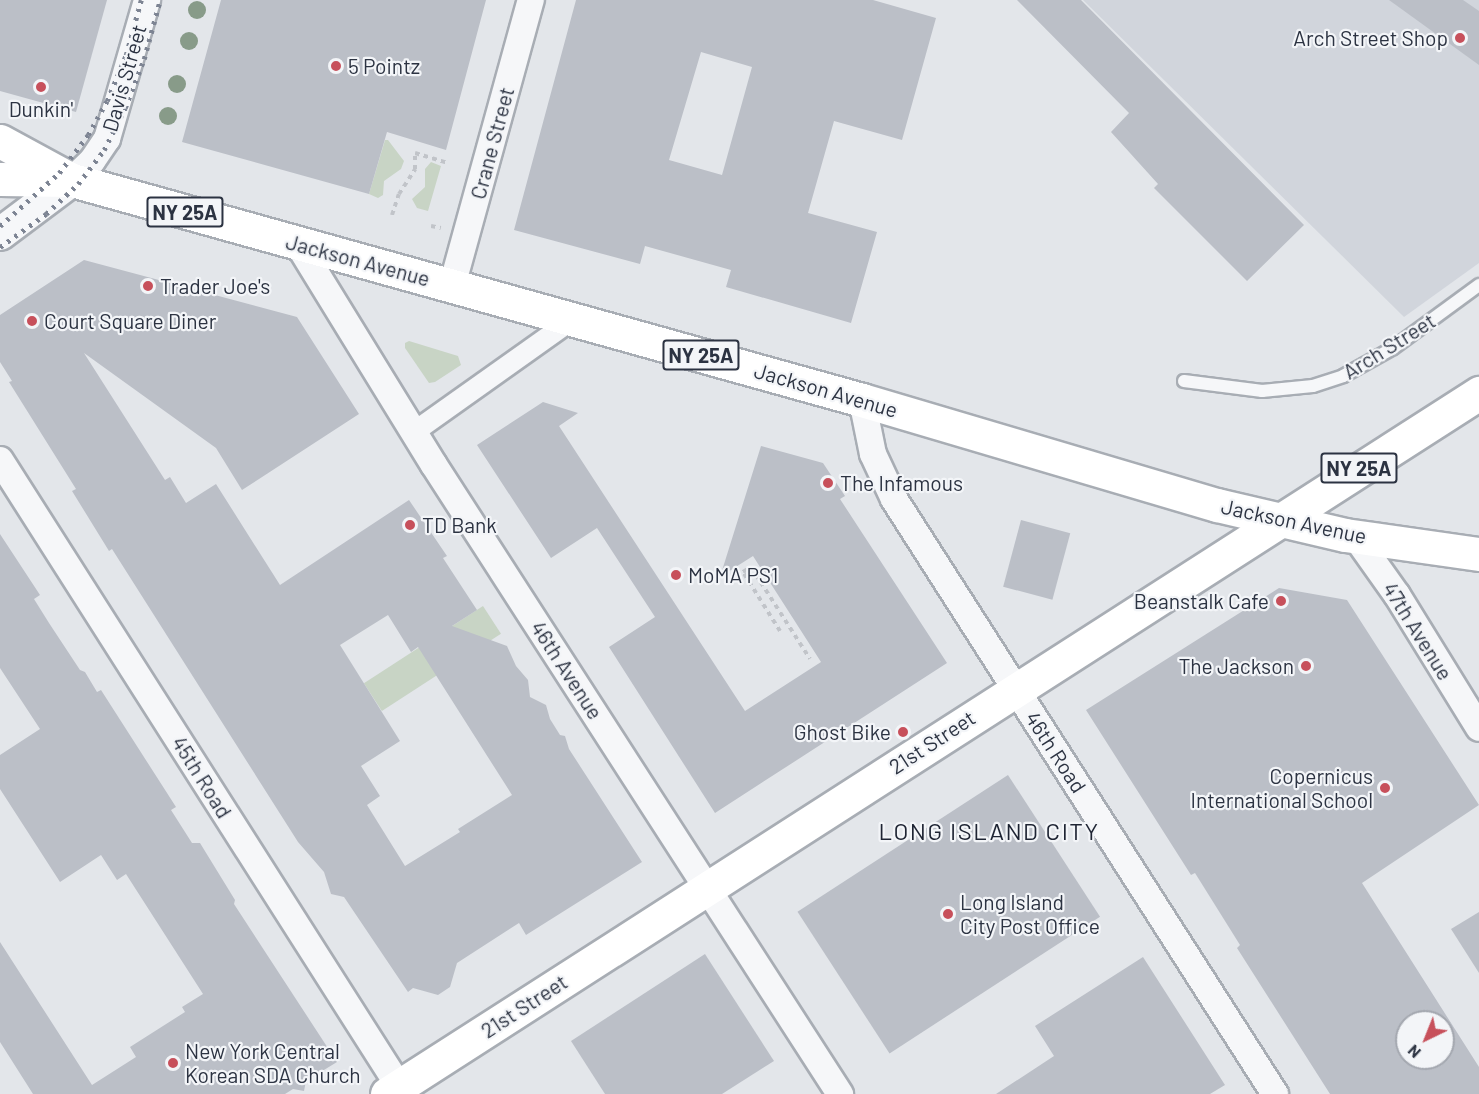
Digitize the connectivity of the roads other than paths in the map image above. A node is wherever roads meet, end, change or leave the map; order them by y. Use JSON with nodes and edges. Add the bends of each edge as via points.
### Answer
{"nodes":[{"id":1,"x":147,"y":0,"type":"edge"},
{"id":2,"x":531,"y":0,"type":"edge"},
{"id":3,"x":0,"y":141,"type":"edge"},
{"id":4,"x":0,"y":179,"type":"edge"},
{"id":5,"x":72,"y":180,"type":"junction"},
{"id":6,"x":0,"y":234,"type":"edge"},
{"id":7,"x":298,"y":244,"type":"junction"},
{"id":8,"x":1479,"y":285,"type":"edge"},
{"id":9,"x":452,"y":286,"type":"junction"},
{"id":10,"x":573,"y":319,"type":"junction"},
{"id":11,"x":1184,"y":381,"type":"dead end"},
{"id":12,"x":1479,"y":393,"type":"edge"},
{"id":13,"x":862,"y":400,"type":"junction"},
{"id":14,"x":414,"y":432,"type":"junction"},
{"id":15,"x":0,"y":459,"type":"edge"},
{"id":16,"x":1280,"y":520,"type":"junction"},
{"id":17,"x":1356,"y":536,"type":"junction"},
{"id":18,"x":1479,"y":554,"type":"edge"},
{"id":19,"x":1015,"y":689,"type":"junction"},
{"id":20,"x":1479,"y":728,"type":"edge"},
{"id":21,"x":708,"y":888,"type":"junction"},
{"id":22,"x":397,"y":1091,"type":"edge"},
{"id":23,"x":840,"y":1094,"type":"edge"},
{"id":24,"x":1275,"y":1094,"type":"edge"}],
"edges":[{"from":1,"to":5,"type":"street","name":"Davis Street","via":[[107,139]]},
{"from":2,"to":9,"type":"street","name":"Crane Street"},
{"from":3,"to":5,"type":"main road","name":"Jackson Avenue","number":"NY 25A"},
{"from":4,"to":5,"type":"main road","name":"Jackson Avenue","number":"NY 25A"},
{"from":5,"to":6,"type":"street"},
{"from":5,"to":7,"type":"main road","name":"Jackson Avenue","number":"NY 25A"},
{"from":7,"to":9,"type":"main road","name":"Jackson Avenue","number":"NY 25A"},
{"from":7,"to":14,"type":"street","name":"46th Avenue"},
{"from":8,"to":11,"type":"lane","name":"Arch Street","via":[[1393,348],[1343,376],[1313,386],[1262,391]]},
{"from":9,"to":10,"type":"main road","name":"Jackson Avenue","number":"NY 25A"},
{"from":10,"to":13,"type":"main road","name":"Jackson Avenue","number":"NY 25A"},
{"from":10,"to":14,"type":"street"},
{"from":12,"to":16,"type":"main road","name":"21st Street","number":"NY 25A"},
{"from":13,"to":16,"type":"main road","name":"Jackson Avenue","number":"NY 25A"},
{"from":13,"to":19,"type":"street","name":"46th Road","via":[[867,436],[885,483]]},
{"from":14,"to":21,"type":"street","name":"46th Avenue"},
{"from":15,"to":22,"type":"street","name":"45th Road"},
{"from":16,"to":17,"type":"main road","name":"Jackson Avenue"},
{"from":16,"to":19,"type":"main road","name":"21st Street"},
{"from":17,"to":18,"type":"main road","name":"Jackson Avenue"},
{"from":17,"to":20,"type":"street","name":"47th Avenue"},
{"from":19,"to":21,"type":"main road","name":"21st Street"},
{"from":19,"to":24,"type":"street","name":"46th Road"},
{"from":21,"to":22,"type":"main road","name":"21st Street"},
{"from":21,"to":23,"type":"street","name":"46th Avenue"}]}
